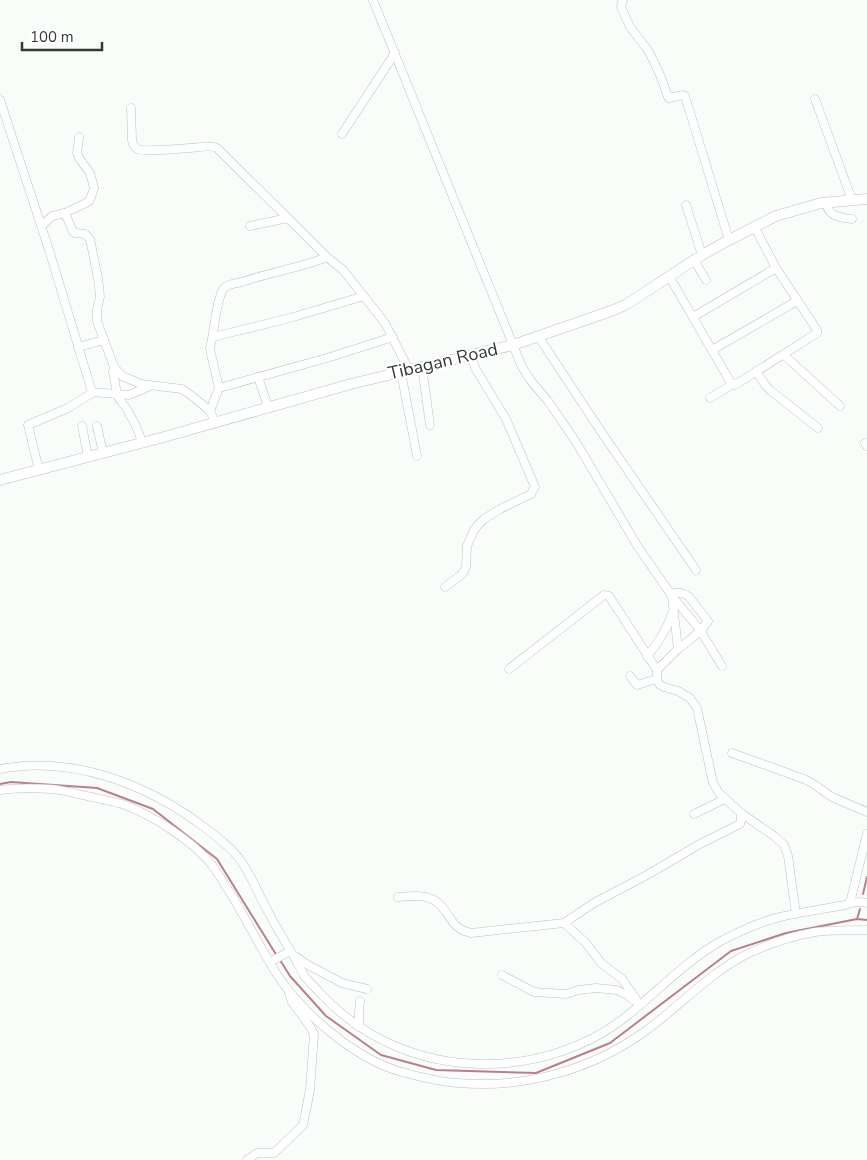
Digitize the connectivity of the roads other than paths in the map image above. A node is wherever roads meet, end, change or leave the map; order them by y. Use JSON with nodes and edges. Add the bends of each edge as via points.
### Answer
{"nodes":[{"id":1,"x":373,"y":0,"type":"edge"},
{"id":2,"x":623,"y":0,"type":"edge"},
{"id":3,"x":396,"y":53,"type":"junction"},
{"id":4,"x":815,"y":99,"type":"dead end"},
{"id":5,"x":0,"y":100,"type":"edge"},
{"id":6,"x":131,"y":108,"type":"dead end"},
{"id":7,"x":342,"y":134,"type":"dead end"},
{"id":8,"x":79,"y":138,"type":"dead end"},
{"id":9,"x":867,"y":199,"type":"edge"},
{"id":10,"x":852,"y":200,"type":"junction"},
{"id":11,"x":827,"y":202,"type":"junction"},
{"id":12,"x":686,"y":205,"type":"dead end"},
{"id":13,"x":65,"y":213,"type":"junction"},
{"id":14,"x":288,"y":218,"type":"junction"},
{"id":15,"x":852,"y":219,"type":"dead end"},
{"id":16,"x":42,"y":226,"type":"junction"},
{"id":17,"x":250,"y":226,"type":"dead end"},
{"id":18,"x":754,"y":226,"type":"junction"},
{"id":19,"x":729,"y":240,"type":"junction"},
{"id":20,"x":327,"y":257,"type":"junction"},
{"id":21,"x":698,"y":258,"type":"junction"},
{"id":22,"x":776,"y":268,"type":"junction"},
{"id":23,"x":669,"y":276,"type":"junction"},
{"id":24,"x":706,"y":280,"type":"dead end"},
{"id":25,"x":364,"y":296,"type":"junction"},
{"id":26,"x":797,"y":301,"type":"junction"},
{"id":27,"x":692,"y":317,"type":"junction"},
{"id":28,"x":538,"y":336,"type":"junction"},
{"id":29,"x":213,"y":337,"type":"junction"},
{"id":30,"x":393,"y":337,"type":"junction"},
{"id":31,"x":104,"y":340,"type":"junction"},
{"id":32,"x":513,"y":345,"type":"junction"},
{"id":33,"x":78,"y":347,"type":"junction"},
{"id":34,"x":712,"y":350,"type":"junction"},
{"id":35,"x":471,"y":355,"type":"junction"},
{"id":36,"x":784,"y":355,"type":"junction"},
{"id":37,"x":422,"y":366,"type":"junction"},
{"id":38,"x":114,"y":367,"type":"junction"},
{"id":39,"x":405,"y":370,"type":"junction"},
{"id":40,"x":756,"y":371,"type":"junction"},
{"id":41,"x":258,"y":377,"type":"junction"},
{"id":42,"x":733,"y":384,"type":"junction"},
{"id":43,"x":152,"y":385,"type":"junction"},
{"id":44,"x":220,"y":388,"type":"junction"},
{"id":45,"x":92,"y":392,"type":"junction"},
{"id":46,"x":116,"y":394,"type":"junction"},
{"id":47,"x":710,"y":398,"type":"dead end"},
{"id":48,"x":840,"y":406,"type":"dead end"},
{"id":49,"x":268,"y":407,"type":"junction"},
{"id":50,"x":210,"y":412,"type":"junction"},
{"id":51,"x":215,"y":422,"type":"junction"},
{"id":52,"x":430,"y":425,"type":"dead end"},
{"id":53,"x":82,"y":426,"type":"dead end"},
{"id":54,"x":96,"y":426,"type":"dead end"},
{"id":55,"x":818,"y":428,"type":"dead end"},
{"id":56,"x":142,"y":443,"type":"junction"},
{"id":57,"x":103,"y":453,"type":"junction"},
{"id":58,"x":417,"y":456,"type":"dead end"},
{"id":59,"x":88,"y":457,"type":"junction"},
{"id":60,"x":38,"y":470,"type":"junction"},
{"id":61,"x":0,"y":480,"type":"edge"},
{"id":62,"x":696,"y":570,"type":"dead end"},
{"id":63,"x":446,"y":587,"type":"dead end"},
{"id":64,"x":672,"y":595,"type":"junction"},
{"id":65,"x":674,"y":610,"type":"junction"},
{"id":66,"x":700,"y":630,"type":"junction"},
{"id":67,"x":678,"y":649,"type":"junction"},
{"id":68,"x":647,"y":656,"type":"junction"},
{"id":69,"x":722,"y":666,"type":"dead end"},
{"id":70,"x":509,"y":669,"type":"dead end"},
{"id":71,"x":657,"y":670,"type":"junction"},
{"id":72,"x":630,"y":676,"type":"dead end"},
{"id":73,"x":657,"y":679,"type":"junction"},
{"id":74,"x":732,"y":753,"type":"dead end"},
{"id":75,"x":0,"y":769,"type":"edge"},
{"id":76,"x":0,"y":790,"type":"edge"},
{"id":77,"x":725,"y":799,"type":"junction"},
{"id":78,"x":867,"y":812,"type":"edge"},
{"id":79,"x":740,"y":813,"type":"junction"},
{"id":80,"x":694,"y":814,"type":"dead end"},
{"id":81,"x":867,"y":834,"type":"edge"},
{"id":82,"x":398,"y":897,"type":"dead end"},
{"id":83,"x":867,"y":902,"type":"edge"},
{"id":84,"x":850,"y":903,"type":"junction"},
{"id":85,"x":796,"y":914,"type":"junction"},
{"id":86,"x":564,"y":923,"type":"junction"},
{"id":87,"x":867,"y":930,"type":"edge"},
{"id":88,"x":289,"y":953,"type":"junction"},
{"id":89,"x":272,"y":961,"type":"junction"},
{"id":90,"x":502,"y":975,"type":"dead end"},
{"id":91,"x":367,"y":989,"type":"dead end"},
{"id":92,"x":289,"y":990,"type":"junction"},
{"id":93,"x":360,"y":1001,"type":"dead end"},
{"id":94,"x":640,"y":1005,"type":"junction"},
{"id":95,"x":359,"y":1027,"type":"junction"},
{"id":96,"x":247,"y":1160,"type":"edge"}],
"edges":[{"from":1,"to":3,"type":"street"},
{"from":2,"to":19,"type":"street","via":[[621,8],[651,56],[668,97],[685,96]]},
{"from":3,"to":7,"type":"street"},
{"from":3,"to":32,"type":"street"},
{"from":4,"to":10,"type":"street"},
{"from":5,"to":16,"type":"street"},
{"from":6,"to":14,"type":"street","via":[[132,140],[137,149],[216,147]]},
{"from":8,"to":13,"type":"street","via":[[78,156],[90,173],[94,190],[89,200]]},
{"from":9,"to":10,"type":"main road","name":"Tibagan Road"},
{"from":10,"to":11,"type":"main road","name":"Tibagan Road"},
{"from":11,"to":15,"type":"street","via":[[829,212]]},
{"from":11,"to":18,"type":"main road","name":"Tibagan Road","via":[[776,216]]},
{"from":12,"to":21,"type":"street"},
{"from":13,"to":16,"type":"street","via":[[52,216]]},
{"from":13,"to":31,"type":"street","via":[[73,232],[85,234],[90,239],[100,297],[98,322]]},
{"from":14,"to":17,"type":"street"},
{"from":14,"to":20,"type":"street"},
{"from":16,"to":33,"type":"street"},
{"from":18,"to":19,"type":"main road","name":"Tibagan Road"},
{"from":18,"to":22,"type":"street"},
{"from":19,"to":21,"type":"main road","name":"Tibagan Road"},
{"from":20,"to":25,"type":"street","via":[[343,270]]},
{"from":20,"to":29,"type":"street","via":[[225,288],[218,306]]},
{"from":21,"to":23,"type":"main road","name":"Tibagan Road"},
{"from":21,"to":24,"type":"street"},
{"from":22,"to":26,"type":"street"},
{"from":22,"to":27,"type":"street"},
{"from":23,"to":27,"type":"street"},
{"from":23,"to":28,"type":"main road","name":"Tibagan Road","via":[[614,310]]},
{"from":25,"to":29,"type":"street"},
{"from":25,"to":30,"type":"street"},
{"from":26,"to":34,"type":"street"},
{"from":26,"to":36,"type":"street","via":[[817,334]]},
{"from":27,"to":34,"type":"street"},
{"from":28,"to":32,"type":"main road","name":"Tibagan Road"},
{"from":28,"to":62,"type":"street"},
{"from":29,"to":44,"type":"street","via":[[210,348]]},
{"from":30,"to":39,"type":"street"},
{"from":30,"to":41,"type":"street"},
{"from":31,"to":33,"type":"street"},
{"from":31,"to":38,"type":"street"},
{"from":32,"to":35,"type":"main road","name":"Tibagan Road"},
{"from":32,"to":64,"type":"street","via":[[527,375],[576,442],[638,547]]},
{"from":33,"to":45,"type":"street"},
{"from":34,"to":42,"type":"street"},
{"from":35,"to":37,"type":"main road","name":"Tibagan Road"},
{"from":35,"to":63,"type":"street","via":[[475,368],[506,419],[535,487],[531,494],[500,509],[477,526],[467,546],[463,574]]},
{"from":36,"to":40,"type":"street"},
{"from":36,"to":48,"type":"street"},
{"from":37,"to":39,"type":"main road","name":"Tibagan Road"},
{"from":37,"to":52,"type":"street"},
{"from":38,"to":43,"type":"street","via":[[122,376]]},
{"from":38,"to":46,"type":"street"},
{"from":39,"to":49,"type":"main road","name":"Tibagan Road"},
{"from":39,"to":58,"type":"street"},
{"from":40,"to":42,"type":"street"},
{"from":40,"to":55,"type":"street","via":[[771,391]]},
{"from":41,"to":44,"type":"street"},
{"from":41,"to":49,"type":"street"},
{"from":42,"to":47,"type":"street"},
{"from":43,"to":46,"type":"street","via":[[134,394]]},
{"from":43,"to":50,"type":"street","via":[[182,389]]},
{"from":44,"to":50,"type":"street"},
{"from":45,"to":46,"type":"street"},
{"from":45,"to":60,"type":"street","via":[[68,408],[28,425]]},
{"from":46,"to":56,"type":"street","via":[[136,425]]},
{"from":49,"to":51,"type":"main road","name":"Tibagan Road"},
{"from":50,"to":51,"type":"street"},
{"from":51,"to":56,"type":"main road","name":"Tibagan Road"},
{"from":53,"to":59,"type":"street"},
{"from":54,"to":57,"type":"street"},
{"from":56,"to":57,"type":"main road","name":"Tibagan Road"},
{"from":57,"to":59,"type":"main road","name":"Tibagan Road"},
{"from":59,"to":60,"type":"main road","name":"Tibagan Road"},
{"from":60,"to":61,"type":"main road","name":"Tibagan Road"},
{"from":64,"to":65,"type":"street"},
{"from":64,"to":66,"type":"street"},
{"from":64,"to":66,"type":"street","via":[[685,594],[707,619]]},
{"from":65,"to":67,"type":"street"},
{"from":65,"to":68,"type":"street","via":[[667,627]]},
{"from":66,"to":67,"type":"street"},
{"from":66,"to":69,"type":"street"},
{"from":67,"to":71,"type":"street"},
{"from":68,"to":70,"type":"street","via":[[609,596],[605,595]]},
{"from":68,"to":71,"type":"street"},
{"from":71,"to":73,"type":"street"},
{"from":72,"to":73,"type":"street","via":[[636,686]]},
{"from":73,"to":77,"type":"street","via":[[660,685],[690,698],[697,708],[713,783]]},
{"from":74,"to":78,"type":"street","via":[[804,779],[832,797]]},
{"from":75,"to":88,"type":"street","via":[[27,766],[76,768],[145,790],[177,808],[240,860]]},
{"from":76,"to":89,"type":"street","via":[[52,789],[121,804],[172,831],[211,864]]},
{"from":77,"to":79,"type":"street"},
{"from":77,"to":80,"type":"street"},
{"from":79,"to":85,"type":"street","via":[[784,845]]},
{"from":79,"to":86,"type":"street","via":[[740,824],[594,903]]},
{"from":81,"to":84,"type":"street"},
{"from":82,"to":86,"type":"street","via":[[429,898],[441,906],[458,928],[472,933]]},
{"from":83,"to":84,"type":"street"},
{"from":84,"to":85,"type":"street"},
{"from":85,"to":94,"type":"street","via":[[742,930],[717,943],[686,964]]},
{"from":86,"to":94,"type":"street","via":[[586,943],[600,963],[622,979]]},
{"from":87,"to":92,"type":"street","via":[[814,932],[748,953],[720,970],[645,1032],[616,1049],[568,1070],[512,1082],[454,1083],[388,1068],[364,1056],[324,1027]]},
{"from":88,"to":89,"type":"street"},
{"from":88,"to":91,"type":"street","via":[[342,983]]},
{"from":88,"to":95,"type":"street","via":[[333,1007]]},
{"from":89,"to":92,"type":"street"},
{"from":90,"to":94,"type":"street","via":[[534,992],[566,994],[596,988],[617,990]]},
{"from":92,"to":96,"type":"street","via":[[292,1002],[314,1034],[310,1090],[303,1124],[274,1153],[260,1153]]},
{"from":93,"to":95,"type":"street"},
{"from":94,"to":95,"type":"street","via":[[617,1024],[580,1044],[550,1055],[509,1063],[479,1064],[423,1056],[387,1043]]}]}
